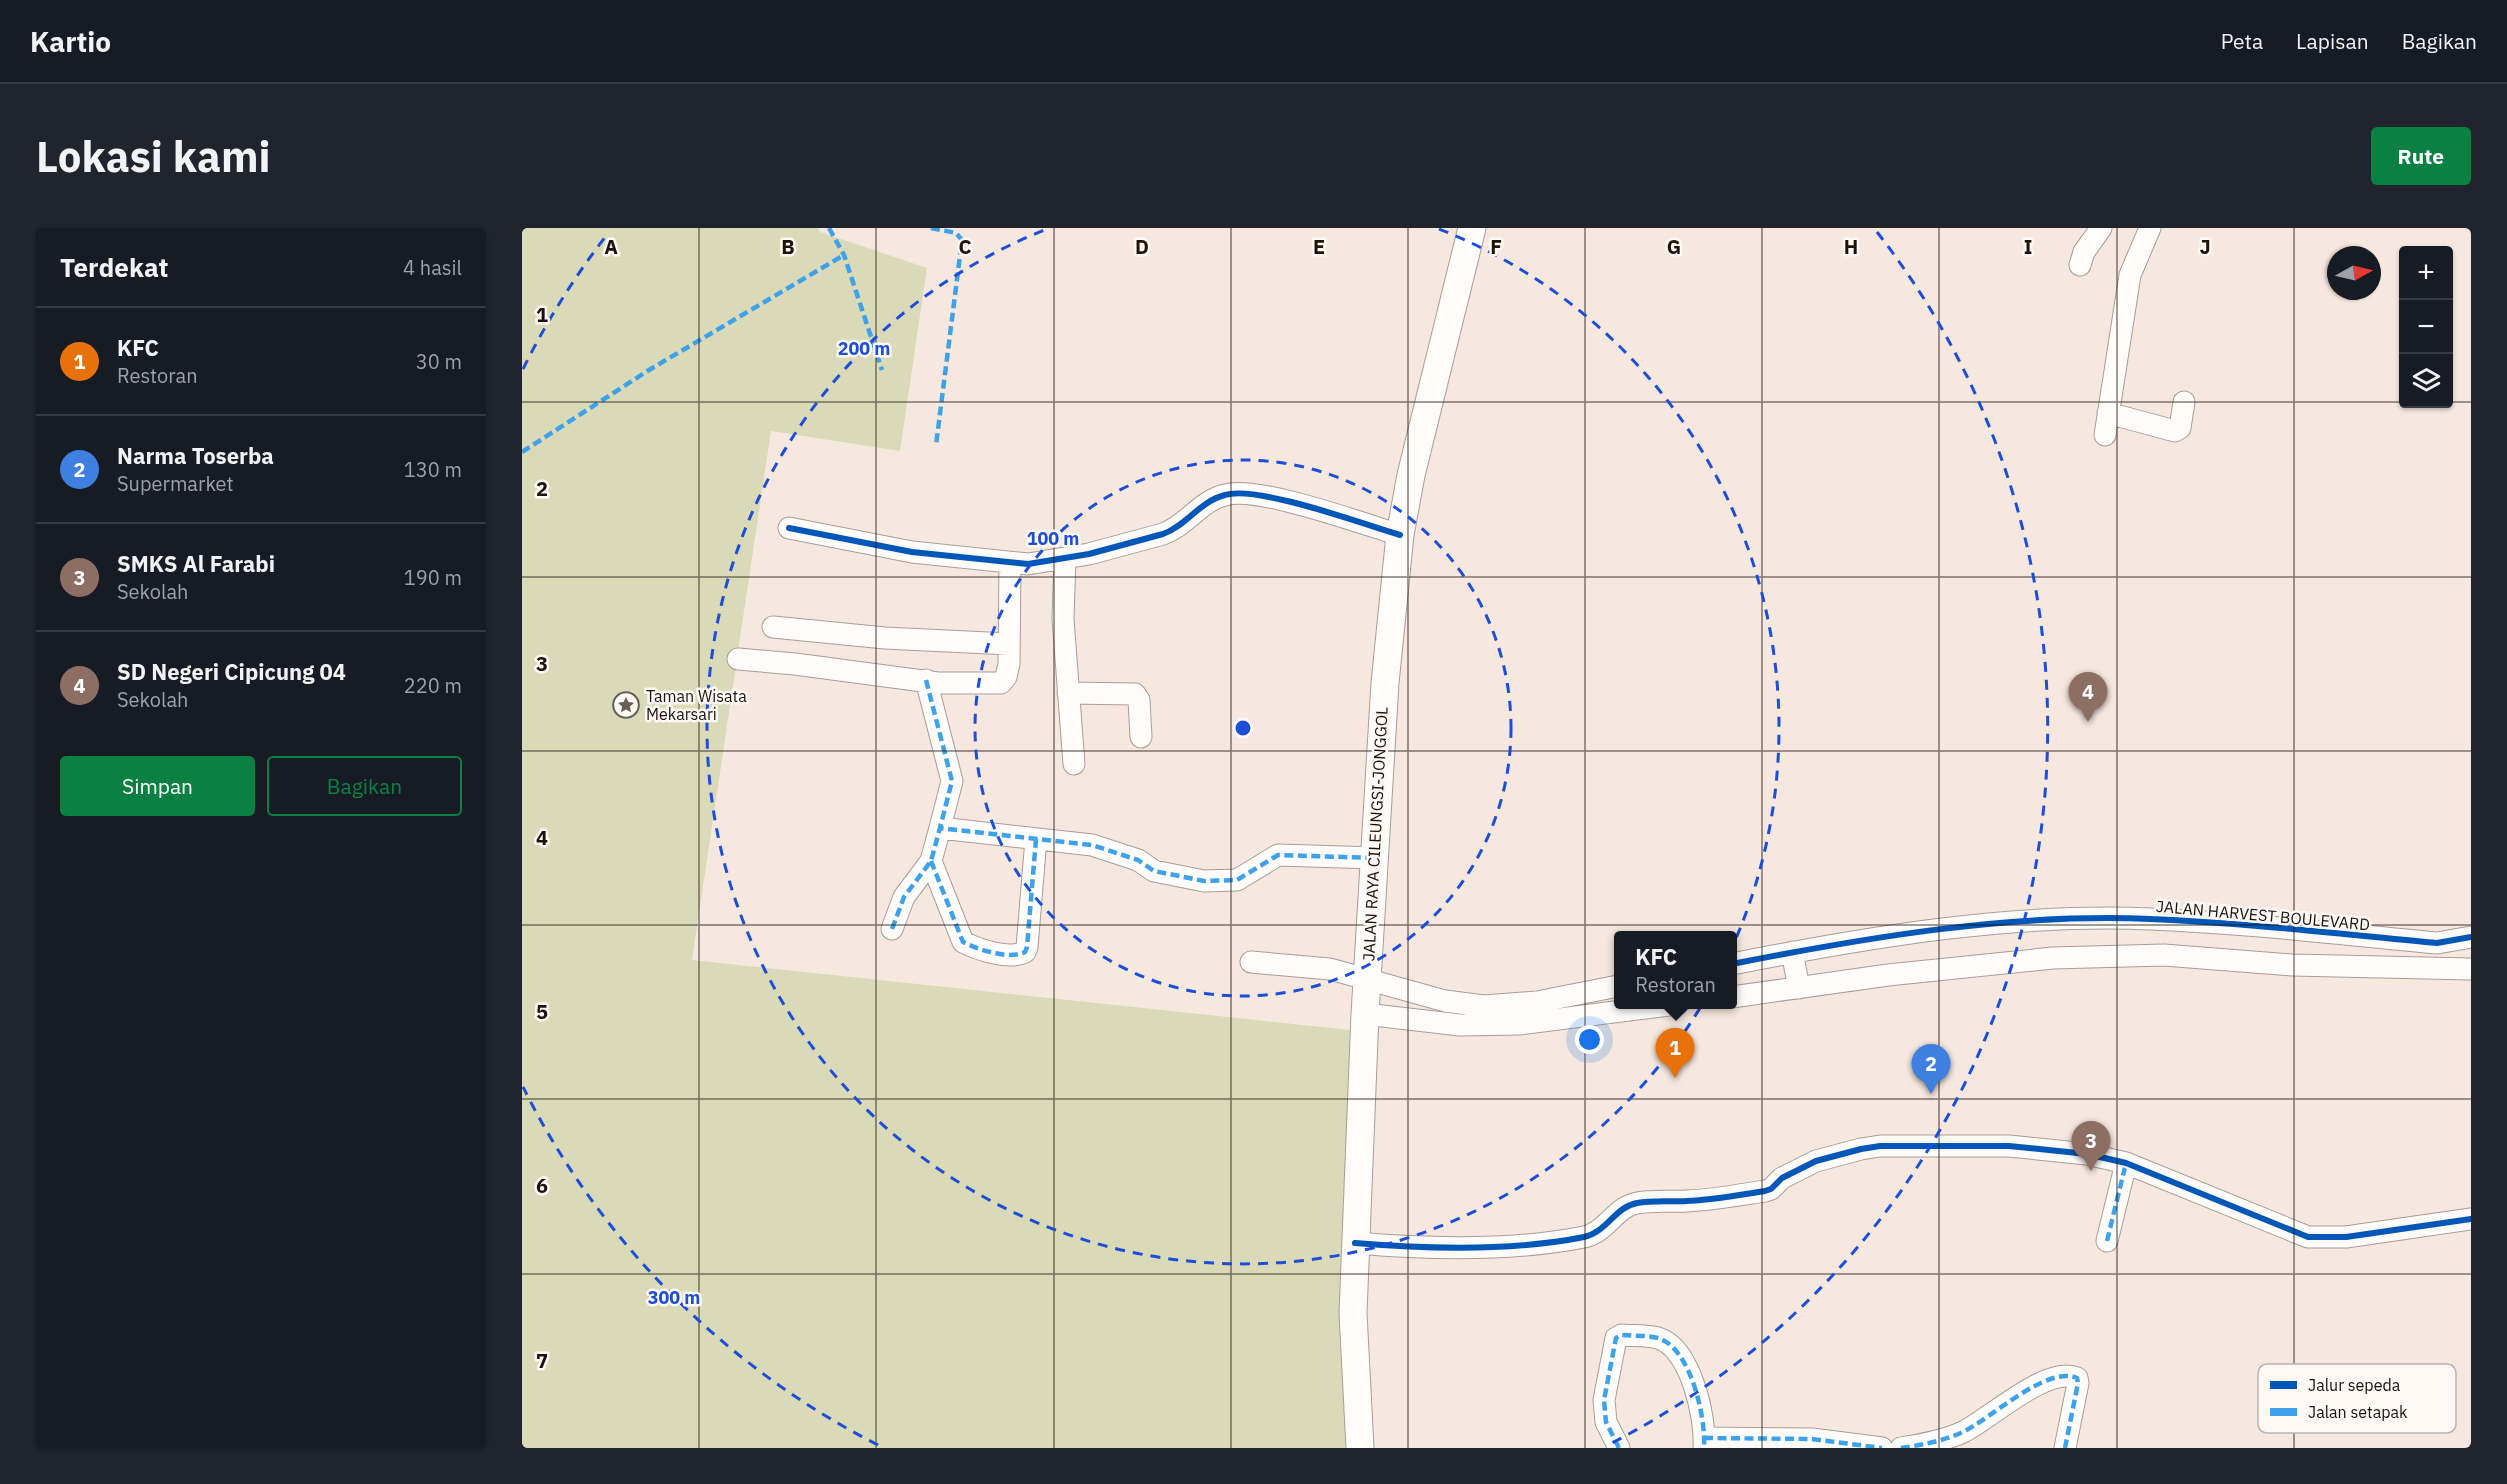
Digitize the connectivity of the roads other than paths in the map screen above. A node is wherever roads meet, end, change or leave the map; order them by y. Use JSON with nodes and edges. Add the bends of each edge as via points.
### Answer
{"nodes":[{"id":1,"x":1472,"y":228,"type":"edge"},
{"id":2,"x":2102,"y":228,"type":"edge"},
{"id":3,"x":2150,"y":228,"type":"edge"},
{"id":4,"x":2080,"y":265,"type":"dead end"},
{"id":5,"x":2184,"y":402,"type":"dead end"},
{"id":6,"x":2108,"y":412,"type":"junction"},
{"id":7,"x":2105,"y":435,"type":"dead end"},
{"id":8,"x":789,"y":528,"type":"dead end"},
{"id":9,"x":1400,"y":535,"type":"junction"},
{"id":10,"x":1065,"y":558,"type":"junction"},
{"id":11,"x":1010,"y":563,"type":"junction"},
{"id":12,"x":773,"y":627,"type":"dead end"},
{"id":13,"x":1009,"y":644,"type":"junction"},
{"id":14,"x":738,"y":659,"type":"dead end"},
{"id":15,"x":926,"y":680,"type":"junction"},
{"id":16,"x":1068,"y":693,"type":"junction"},
{"id":17,"x":1141,"y":737,"type":"dead end"},
{"id":18,"x":1074,"y":764,"type":"dead end"},
{"id":19,"x":940,"y":828,"type":"junction"},
{"id":20,"x":1036,"y":839,"type":"junction"},
{"id":21,"x":1375,"y":858,"type":"junction"},
{"id":22,"x":931,"y":861,"type":"junction"},
{"id":23,"x":892,"y":929,"type":"dead end"},
{"id":24,"x":2471,"y":937,"type":"edge"},
{"id":25,"x":1792,"y":952,"type":"junction"},
{"id":26,"x":1251,"y":962,"type":"dead end"},
{"id":27,"x":1737,"y":963,"type":"edge"},
{"id":28,"x":2471,"y":969,"type":"edge"},
{"id":29,"x":1367,"y":979,"type":"junction"},
{"id":30,"x":1614,"y":987,"type":"edge"},
{"id":31,"x":1799,"y":987,"type":"junction"},
{"id":32,"x":1737,"y":996,"type":"edge"},
{"id":33,"x":1644,"y":1009,"type":"edge"},
{"id":34,"x":1365,"y":1014,"type":"junction"},
{"id":35,"x":2126,"y":1163,"type":"junction"},
{"id":36,"x":2471,"y":1219,"type":"edge"},
{"id":37,"x":2107,"y":1241,"type":"dead end"},
{"id":38,"x":1356,"y":1243,"type":"junction"},
{"id":39,"x":1704,"y":1443,"type":"edge"},
{"id":40,"x":1360,"y":1448,"type":"edge"},
{"id":41,"x":1619,"y":1448,"type":"edge"},
{"id":42,"x":1882,"y":1448,"type":"edge"},
{"id":43,"x":1901,"y":1448,"type":"edge"},
{"id":44,"x":2065,"y":1448,"type":"edge"}],
"edges":[{"from":1,"to":9,"type":"main road","name":"JALAN RAYA CILEUNGSI-JONGGOL","via":[[1410,475]]},
{"from":2,"to":4,"type":"street","via":[[2084,252]]},
{"from":3,"to":6,"type":"street","via":[[2130,275]]},
{"from":5,"to":6,"type":"street","via":[[2180,428],[2175,431]]},
{"from":6,"to":7,"type":"street"},
{"from":8,"to":11,"type":"street","via":[[912,552]]},
{"from":9,"to":10,"type":"street","via":[[1268,496],[1239,493],[1222,495],[1205,504],[1173,531],[1118,548]]},
{"from":9,"to":21,"type":"main road","name":"JALAN RAYA CILEUNGSI-JONGGOL","via":[[1385,683]]},
{"from":10,"to":11,"type":"street"},
{"from":10,"to":16,"type":"street","via":[[1063,619]]},
{"from":11,"to":13,"type":"street"},
{"from":12,"to":13,"type":"street"},
{"from":13,"to":15,"type":"street","via":[[1007,674],[1001,683]]},
{"from":14,"to":15,"type":"street"},
{"from":15,"to":19,"type":"street","via":[[952,781]]},
{"from":16,"to":17,"type":"street","via":[[1135,694],[1139,700]]},
{"from":16,"to":18,"type":"street"},
{"from":19,"to":20,"type":"street"},
{"from":19,"to":22,"type":"street"},
{"from":20,"to":21,"type":"street","via":[[1092,845],[1138,861],[1154,871],[1204,881],[1237,880],[1278,855]]},
{"from":20,"to":22,"type":"street","via":[[1027,947],[1017,956],[963,942]]},
{"from":21,"to":29,"type":"main road","name":"JALAN RAYA CILEUNGSI-JONGGOL"},
{"from":22,"to":23,"type":"street","via":[[904,897]]},
{"from":24,"to":25,"type":"street","name":"JALAN HARVEST BOULEVARD","via":[[2437,942],[2151,919],[2053,920],[1988,923]]},
{"from":25,"to":27,"type":"street","name":"JALAN HARVEST BOULEVARD"},
{"from":25,"to":31,"type":"street"},
{"from":26,"to":29,"type":"street","via":[[1330,969]]},
{"from":28,"to":31,"type":"street","via":[[2292,965],[2164,955],[2053,958]]},
{"from":29,"to":30,"type":"street","via":[[1445,1001],[1485,1006],[1537,1002]]},
{"from":29,"to":34,"type":"main road","name":"JALAN RAYA CILEUNGSI-JONGGOL"},
{"from":31,"to":32,"type":"street"},
{"from":33,"to":34,"type":"street","via":[[1520,1024],[1460,1025]]},
{"from":34,"to":38,"type":"main road","name":"JALAN RAYA CILEUNGSI-JONGGOL"},
{"from":35,"to":36,"type":"street","via":[[2308,1237],[2346,1237]]},
{"from":35,"to":37,"type":"street"},
{"from":35,"to":38,"type":"street","via":[[2087,1154],[2008,1146],[1880,1146],[1816,1161],[1782,1178],[1771,1190],[1689,1201],[1636,1203],[1586,1237],[1529,1244]]},
{"from":38,"to":40,"type":"main road","name":"JALAN RAYA CILEUNGSI-JONGGOL","via":[[1353,1313]]},
{"from":39,"to":41,"type":"street","via":[[1690,1374],[1675,1351],[1659,1338],[1621,1335],[1616,1338],[1604,1400],[1606,1422]]},
{"from":39,"to":42,"type":"street","via":[[1812,1439]]},
{"from":43,"to":44,"type":"street","via":[[1963,1432],[2039,1385],[2053,1378],[2072,1376],[2078,1383]]}]}
